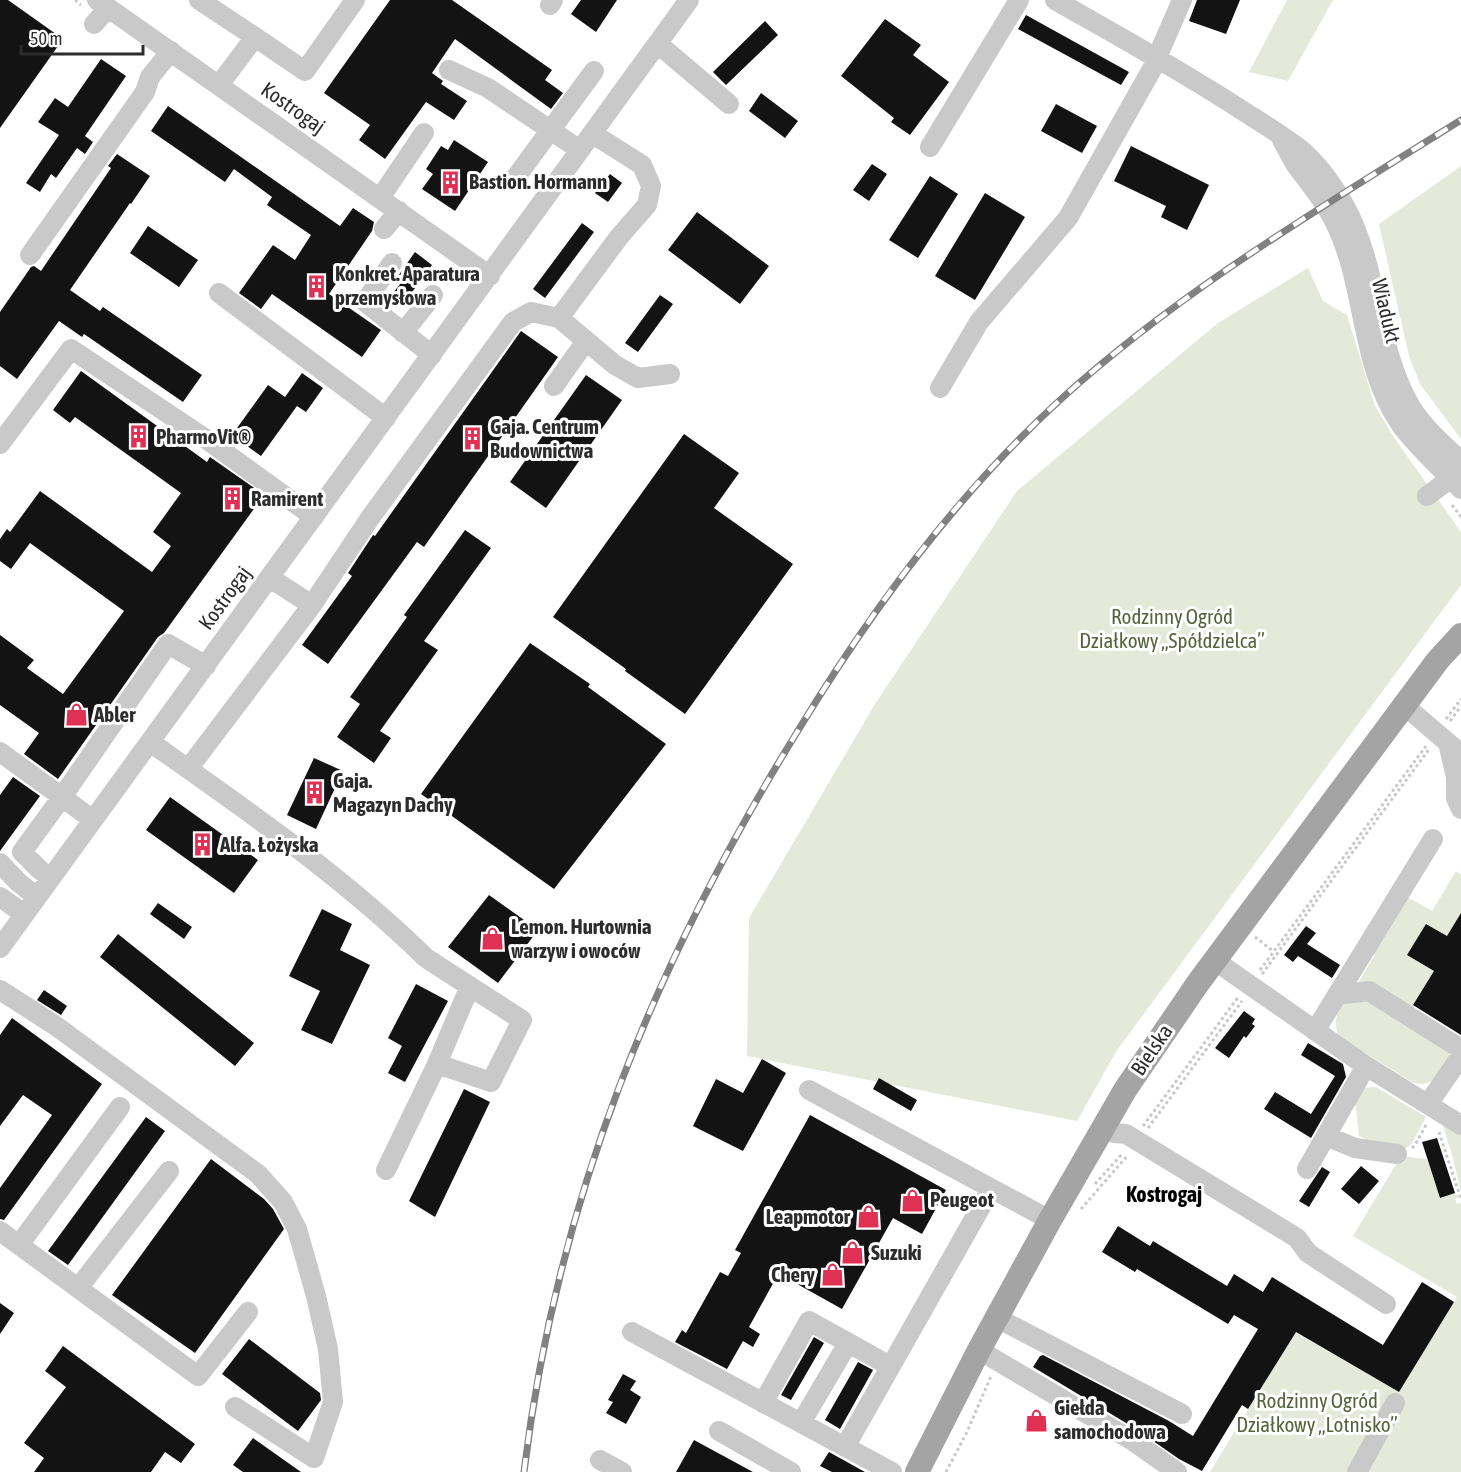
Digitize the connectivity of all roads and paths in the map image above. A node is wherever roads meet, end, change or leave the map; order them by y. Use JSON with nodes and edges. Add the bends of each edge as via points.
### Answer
{"nodes":[{"id":1,"x":199,"y":0,"type":"edge"},
{"id":2,"x":354,"y":0,"type":"edge"},
{"id":3,"x":1019,"y":0,"type":"edge"},
{"id":4,"x":1055,"y":0,"type":"edge"},
{"id":5,"x":1182,"y":0,"type":"edge"},
{"id":6,"x":683,"y":2,"type":"edge"},
{"id":7,"x":103,"y":4,"type":"edge"},
{"id":8,"x":94,"y":24,"type":"dead end"},
{"id":9,"x":255,"y":37,"type":"junction"},
{"id":10,"x":658,"y":44,"type":"junction"},
{"id":11,"x":171,"y":51,"type":"junction"},
{"id":12,"x":1157,"y":58,"type":"junction"},
{"id":13,"x":449,"y":70,"type":"dead end"},
{"id":14,"x":594,"y":71,"type":"dead end"},
{"id":15,"x":219,"y":85,"type":"junction"},
{"id":16,"x":729,"y":104,"type":"dead end"},
{"id":17,"x":551,"y":130,"type":"junction"},
{"id":18,"x":424,"y":133,"type":"dead end"},
{"id":19,"x":593,"y":134,"type":"junction"},
{"id":20,"x":930,"y":147,"type":"dead end"},
{"id":21,"x":580,"y":150,"type":"junction"},
{"id":22,"x":516,"y":177,"type":"dead end"},
{"id":23,"x":380,"y":198,"type":"junction"},
{"id":24,"x":399,"y":211,"type":"junction"},
{"id":25,"x":384,"y":229,"type":"dead end"},
{"id":26,"x":30,"y":255,"type":"dead end"},
{"id":27,"x":392,"y":262,"type":"dead end"},
{"id":28,"x":490,"y":276,"type":"junction"},
{"id":29,"x":219,"y":293,"type":"dead end"},
{"id":30,"x":433,"y":295,"type":"dead end"},
{"id":31,"x":559,"y":318,"type":"junction"},
{"id":32,"x":404,"y":333,"type":"junction"},
{"id":33,"x":586,"y":341,"type":"junction"},
{"id":34,"x":432,"y":355,"type":"junction"},
{"id":35,"x":670,"y":374,"type":"dead end"},
{"id":36,"x":554,"y":386,"type":"dead end"},
{"id":37,"x":940,"y":388,"type":"dead end"},
{"id":38,"x":386,"y":418,"type":"junction"},
{"id":39,"x":0,"y":444,"type":"edge"},
{"id":40,"x":1458,"y":476,"type":"edge"},
{"id":41,"x":1427,"y":496,"type":"dead end"},
{"id":42,"x":1461,"y":511,"type":"edge"},
{"id":43,"x":1455,"y":515,"type":"dead end"},
{"id":44,"x":314,"y":517,"type":"junction"},
{"id":45,"x":270,"y":578,"type":"junction"},
{"id":46,"x":312,"y":605,"type":"junction"},
{"id":47,"x":1461,"y":622,"type":"edge"},
{"id":48,"x":1461,"y":635,"type":"edge"},
{"id":49,"x":1438,"y":660,"type":"junction"},
{"id":50,"x":206,"y":666,"type":"junction"},
{"id":51,"x":1461,"y":699,"type":"edge"},
{"id":52,"x":1405,"y":706,"type":"junction"},
{"id":53,"x":1461,"y":706,"type":"edge"},
{"id":54,"x":1446,"y":741,"type":"edge"},
{"id":55,"x":150,"y":742,"type":"junction"},
{"id":56,"x":0,"y":752,"type":"edge"},
{"id":57,"x":188,"y":769,"type":"junction"},
{"id":58,"x":62,"y":797,"type":"junction"},
{"id":59,"x":1461,"y":809,"type":"edge"},
{"id":60,"x":93,"y":820,"type":"junction"},
{"id":61,"x":1433,"y":839,"type":"dead end"},
{"id":62,"x":0,"y":863,"type":"edge"},
{"id":63,"x":51,"y":878,"type":"junction"},
{"id":64,"x":0,"y":897,"type":"edge"},
{"id":65,"x":37,"y":897,"type":"junction"},
{"id":66,"x":24,"y":914,"type":"junction"},
{"id":67,"x":0,"y":948,"type":"edge"},
{"id":68,"x":1215,"y":960,"type":"junction"},
{"id":69,"x":471,"y":986,"type":"junction"},
{"id":70,"x":1251,"y":986,"type":"junction"},
{"id":71,"x":0,"y":990,"type":"edge"},
{"id":72,"x":1337,"y":996,"type":"junction"},
{"id":73,"x":1315,"y":1031,"type":"junction"},
{"id":74,"x":1461,"y":1049,"type":"edge"},
{"id":75,"x":1461,"y":1056,"type":"edge"},
{"id":76,"x":437,"y":1064,"type":"junction"},
{"id":77,"x":1366,"y":1066,"type":"junction"},
{"id":78,"x":809,"y":1090,"type":"dead end"},
{"id":79,"x":120,"y":1107,"type":"dead end"},
{"id":80,"x":1432,"y":1109,"type":"junction"},
{"id":81,"x":1461,"y":1125,"type":"edge"},
{"id":82,"x":1103,"y":1127,"type":"junction"},
{"id":83,"x":1326,"y":1136,"type":"junction"},
{"id":84,"x":1135,"y":1141,"type":"junction"},
{"id":85,"x":1397,"y":1154,"type":"joint"},
{"id":86,"x":1307,"y":1169,"type":"dead end"},
{"id":87,"x":386,"y":1170,"type":"dead end"},
{"id":88,"x":169,"y":1171,"type":"dead end"},
{"id":89,"x":992,"y":1189,"type":"junction"},
{"id":90,"x":1090,"y":1190,"type":"dead end"},
{"id":91,"x":1461,"y":1199,"type":"edge"},
{"id":92,"x":1080,"y":1211,"type":"dead end"},
{"id":93,"x":1050,"y":1220,"type":"junction"},
{"id":94,"x":0,"y":1231,"type":"edge"},
{"id":95,"x":20,"y":1245,"type":"junction"},
{"id":96,"x":79,"y":1287,"type":"junction"},
{"id":97,"x":1386,"y":1304,"type":"dead end"},
{"id":98,"x":248,"y":1312,"type":"dead end"},
{"id":99,"x":997,"y":1317,"type":"junction"},
{"id":100,"x":632,"y":1332,"type":"dead end"},
{"id":101,"x":848,"y":1343,"type":"junction"},
{"id":102,"x":991,"y":1356,"type":"junction"},
{"id":103,"x":890,"y":1366,"type":"junction"},
{"id":104,"x":1395,"y":1402,"type":"dead end"},
{"id":105,"x":763,"y":1403,"type":"junction"},
{"id":106,"x":235,"y":1407,"type":"dead end"},
{"id":107,"x":1182,"y":1414,"type":"dead end"},
{"id":108,"x":801,"y":1423,"type":"junction"},
{"id":109,"x":965,"y":1423,"type":"dead end"},
{"id":110,"x":962,"y":1430,"type":"dead end"},
{"id":111,"x":719,"y":1431,"type":"dead end"},
{"id":112,"x":845,"y":1447,"type":"junction"},
{"id":113,"x":951,"y":1450,"type":"dead end"},
{"id":114,"x":600,"y":1460,"type":"dead end"},
{"id":115,"x":622,"y":1472,"type":"edge"},
{"id":116,"x":791,"y":1472,"type":"edge"},
{"id":117,"x":892,"y":1472,"type":"edge"},
{"id":118,"x":917,"y":1472,"type":"edge"},
{"id":119,"x":946,"y":1472,"type":"edge"},
{"id":120,"x":1176,"y":1472,"type":"edge"},
{"id":121,"x":1357,"y":1472,"type":"edge"}],
"edges":[{"from":1,"to":9,"type":"street"},
{"from":2,"to":9,"type":"street","via":[[305,71]]},
{"from":3,"to":20,"type":"street"},
{"from":4,"to":12,"type":"street","name":"Wiadukt"},
{"from":5,"to":12,"type":"street"},
{"from":6,"to":10,"type":"street","name":"Kostrogaj"},
{"from":7,"to":8,"type":"street"},
{"from":7,"to":11,"type":"street","name":"Kostrogaj"},
{"from":9,"to":15,"type":"street"},
{"from":10,"to":16,"type":"street"},
{"from":10,"to":19,"type":"street","name":"Kostrogaj"},
{"from":11,"to":15,"type":"street","name":"Kostrogaj"},
{"from":11,"to":26,"type":"street"},
{"from":12,"to":37,"type":"street","via":[[1068,219],[979,322]]},
{"from":12,"to":40,"type":"street","name":"Wiadukt","via":[[1279,135],[1316,165],[1347,210],[1360,238],[1398,382]]},
{"from":13,"to":17,"type":"street","via":[[488,88]]},
{"from":14,"to":17,"type":"street"},
{"from":15,"to":23,"type":"street","name":"Kostrogaj"},
{"from":17,"to":21,"type":"street"},
{"from":17,"to":22,"type":"street"},
{"from":18,"to":23,"type":"street"},
{"from":19,"to":21,"type":"street","name":"Kostrogaj"},
{"from":19,"to":31,"type":"street","via":[[642,165],[651,186],[647,205]]},
{"from":21,"to":28,"type":"street","name":"Kostrogaj"},
{"from":23,"to":24,"type":"street","name":"Kostrogaj"},
{"from":24,"to":25,"type":"street"},
{"from":24,"to":28,"type":"street","name":"Kostrogaj"},
{"from":27,"to":32,"type":"street","via":[[365,302]]},
{"from":28,"to":34,"type":"street","name":"Kostrogaj"},
{"from":29,"to":38,"type":"street"},
{"from":30,"to":32,"type":"street"},
{"from":31,"to":33,"type":"street"},
{"from":31,"to":46,"type":"street","via":[[531,312],[513,322],[370,518]]},
{"from":32,"to":34,"type":"street"},
{"from":33,"to":35,"type":"street","via":[[638,378]]},
{"from":33,"to":36,"type":"street"},
{"from":34,"to":38,"type":"street","name":"Kostrogaj"},
{"from":38,"to":44,"type":"street","name":"Kostrogaj"},
{"from":39,"to":44,"type":"street","via":[[71,349]]},
{"from":40,"to":41,"type":"street"},
{"from":42,"to":43,"type":"path"},
{"from":44,"to":45,"type":"street","name":"Kostrogaj"},
{"from":45,"to":46,"type":"street"},
{"from":45,"to":50,"type":"street","name":"Kostrogaj"},
{"from":46,"to":57,"type":"street"},
{"from":47,"to":49,"type":"main road","name":"Bielska"},
{"from":48,"to":49,"type":"main road","name":"Bielska"},
{"from":49,"to":52,"type":"main road","name":"Bielska"},
{"from":50,"to":55,"type":"street","name":"Kostrogaj"},
{"from":50,"to":58,"type":"street","via":[[168,644]]},
{"from":51,"to":54,"type":"path"},
{"from":52,"to":54,"type":"street"},
{"from":52,"to":68,"type":"main road","name":"Bielska"},
{"from":53,"to":54,"type":"path"},
{"from":54,"to":59,"type":"street"},
{"from":54,"to":70,"type":"path"},
{"from":55,"to":57,"type":"street"},
{"from":55,"to":60,"type":"street","name":"Kostrogaj"},
{"from":56,"to":58,"type":"street"},
{"from":57,"to":69,"type":"street","via":[[291,843],[388,920],[425,957]]},
{"from":58,"to":60,"type":"street"},
{"from":58,"to":63,"type":"street","via":[[22,852]]},
{"from":60,"to":63,"type":"street","name":"Kostrogaj"},
{"from":61,"to":72,"type":"street"},
{"from":62,"to":65,"type":"street"},
{"from":63,"to":65,"type":"street","name":"Kostrogaj"},
{"from":64,"to":66,"type":"street"},
{"from":65,"to":66,"type":"street","name":"Kostrogaj"},
{"from":66,"to":67,"type":"street","name":"Kostrogaj"},
{"from":68,"to":70,"type":"street"},
{"from":68,"to":82,"type":"main road","name":"Bielska"},
{"from":69,"to":76,"type":"street"},
{"from":69,"to":76,"type":"street","via":[[522,1020],[491,1082]]},
{"from":70,"to":73,"type":"street"},
{"from":70,"to":84,"type":"path"},
{"from":71,"to":106,"type":"street","via":[[56,1026],[258,1174],[283,1202],[297,1229],[316,1296],[328,1349],[333,1402],[314,1458]]},
{"from":72,"to":73,"type":"street"},
{"from":72,"to":74,"type":"street","via":[[1369,991]]},
{"from":73,"to":77,"type":"street"},
{"from":75,"to":80,"type":"street"},
{"from":76,"to":87,"type":"street"},
{"from":77,"to":80,"type":"street"},
{"from":77,"to":83,"type":"street"},
{"from":78,"to":89,"type":"street"},
{"from":79,"to":95,"type":"street"},
{"from":80,"to":81,"type":"street"},
{"from":80,"to":85,"type":"path","via":[[1415,1145]]},
{"from":80,"to":91,"type":"path"},
{"from":82,"to":84,"type":"street"},
{"from":82,"to":93,"type":"main road","name":"Bielska"},
{"from":83,"to":85,"type":"street","via":[[1355,1148]]},
{"from":83,"to":86,"type":"street"},
{"from":84,"to":90,"type":"path"},
{"from":84,"to":92,"type":"path"},
{"from":84,"to":97,"type":"street","via":[[1297,1238],[1308,1253]]},
{"from":88,"to":96,"type":"street"},
{"from":89,"to":93,"type":"street"},
{"from":89,"to":103,"type":"street"},
{"from":93,"to":99,"type":"main road","name":"Bielska"},
{"from":94,"to":95,"type":"street"},
{"from":95,"to":96,"type":"street"},
{"from":96,"to":98,"type":"street","via":[[198,1376]]},
{"from":99,"to":102,"type":"main road","name":"Bielska"},
{"from":99,"to":107,"type":"street"},
{"from":100,"to":105,"type":"street"},
{"from":101,"to":103,"type":"street"},
{"from":101,"to":105,"type":"street","via":[[809,1321]]},
{"from":101,"to":108,"type":"street"},
{"from":102,"to":109,"type":"path"},
{"from":102,"to":118,"type":"main road","name":"Bielska"},
{"from":102,"to":119,"type":"path","via":[[968,1432]]},
{"from":102,"to":120,"type":"street","via":[[1133,1441]]},
{"from":103,"to":112,"type":"street"},
{"from":104,"to":121,"type":"street"},
{"from":105,"to":108,"type":"street"},
{"from":108,"to":112,"type":"street"},
{"from":110,"to":113,"type":"path"},
{"from":111,"to":116,"type":"street"},
{"from":112,"to":117,"type":"street"},
{"from":114,"to":115,"type":"street"}]}
